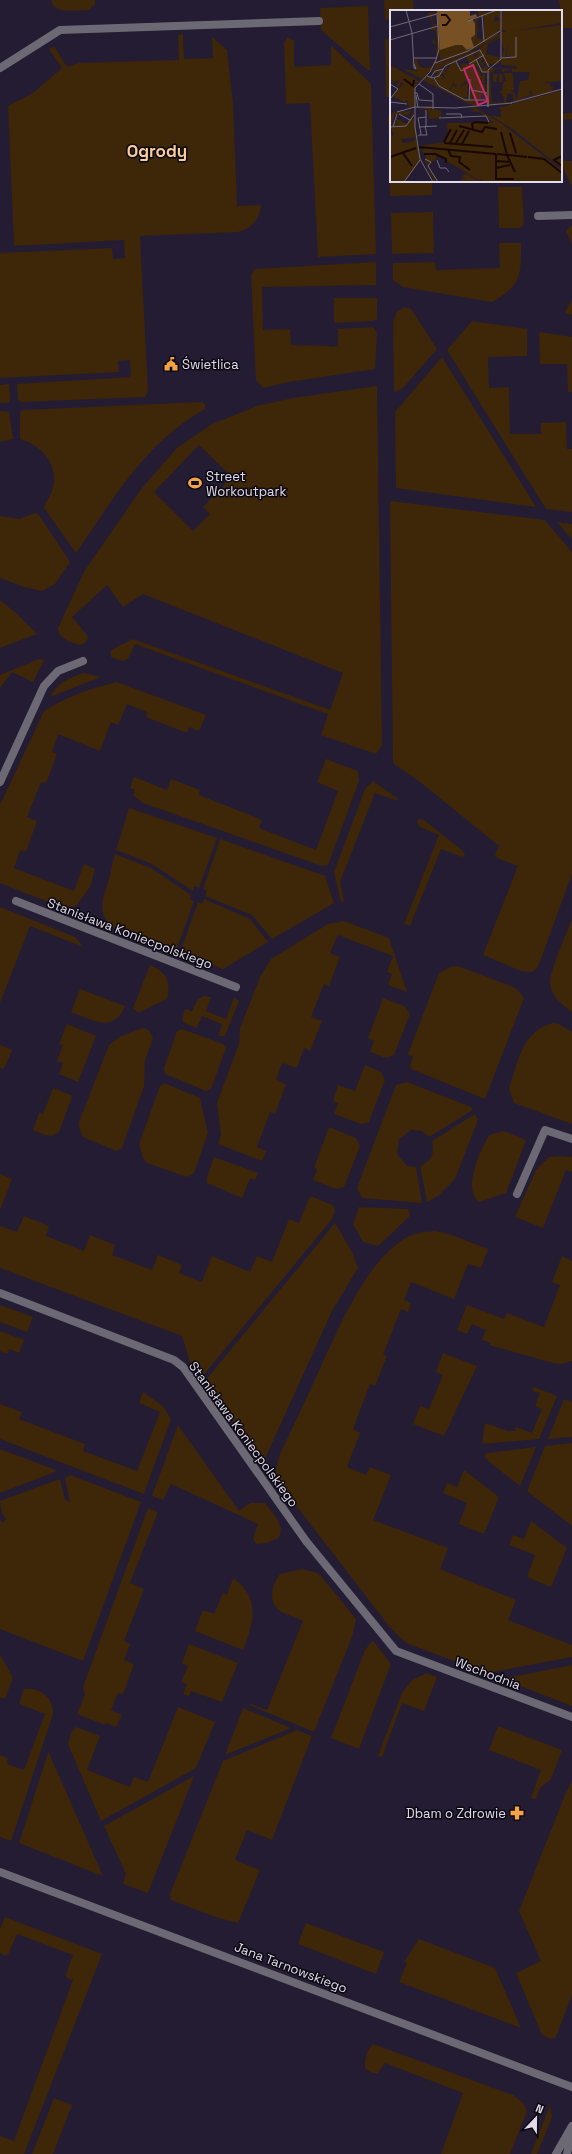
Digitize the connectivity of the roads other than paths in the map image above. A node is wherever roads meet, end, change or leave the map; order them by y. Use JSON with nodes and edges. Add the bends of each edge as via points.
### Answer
{"nodes":[{"id":1,"x":319,"y":21,"type":"dead end"},
{"id":2,"x":0,"y":68,"type":"edge"},
{"id":3,"x":572,"y":215,"type":"edge"},
{"id":4,"x":538,"y":216,"type":"dead end"},
{"id":5,"x":83,"y":660,"type":"dead end"},
{"id":6,"x":0,"y":782,"type":"edge"},
{"id":7,"x":16,"y":901,"type":"dead end"},
{"id":8,"x":236,"y":987,"type":"dead end"},
{"id":9,"x":572,"y":1139,"type":"edge"},
{"id":10,"x":517,"y":1194,"type":"dead end"},
{"id":11,"x":0,"y":1293,"type":"edge"},
{"id":12,"x":396,"y":1651,"type":"joint"},
{"id":13,"x":572,"y":1717,"type":"edge"},
{"id":14,"x":0,"y":1872,"type":"edge"},
{"id":15,"x":572,"y":2087,"type":"edge"},
{"id":16,"x":572,"y":2127,"type":"edge"},
{"id":17,"x":556,"y":2154,"type":"edge"},
{"id":18,"x":567,"y":2154,"type":"edge"}],
"edges":[{"from":1,"to":2,"type":"street","via":[[83,27],[60,30]]},
{"from":3,"to":4,"type":"street"},
{"from":5,"to":6,"type":"street","via":[[58,671],[44,686]]},
{"from":7,"to":8,"type":"street","name":"Stanisława Koniecpolskiego"},
{"from":9,"to":10,"type":"street","via":[[545,1130]]},
{"from":11,"to":12,"type":"street","name":"Stanisława Koniecpolskiego","via":[[174,1360],[182,1367],[306,1541]]},
{"from":12,"to":13,"type":"street","name":"Wschodnia"},
{"from":14,"to":15,"type":"street","name":"Jana Tarnowskiego"},
{"from":16,"to":17,"type":"street"},
{"from":16,"to":18,"type":"street"}]}
